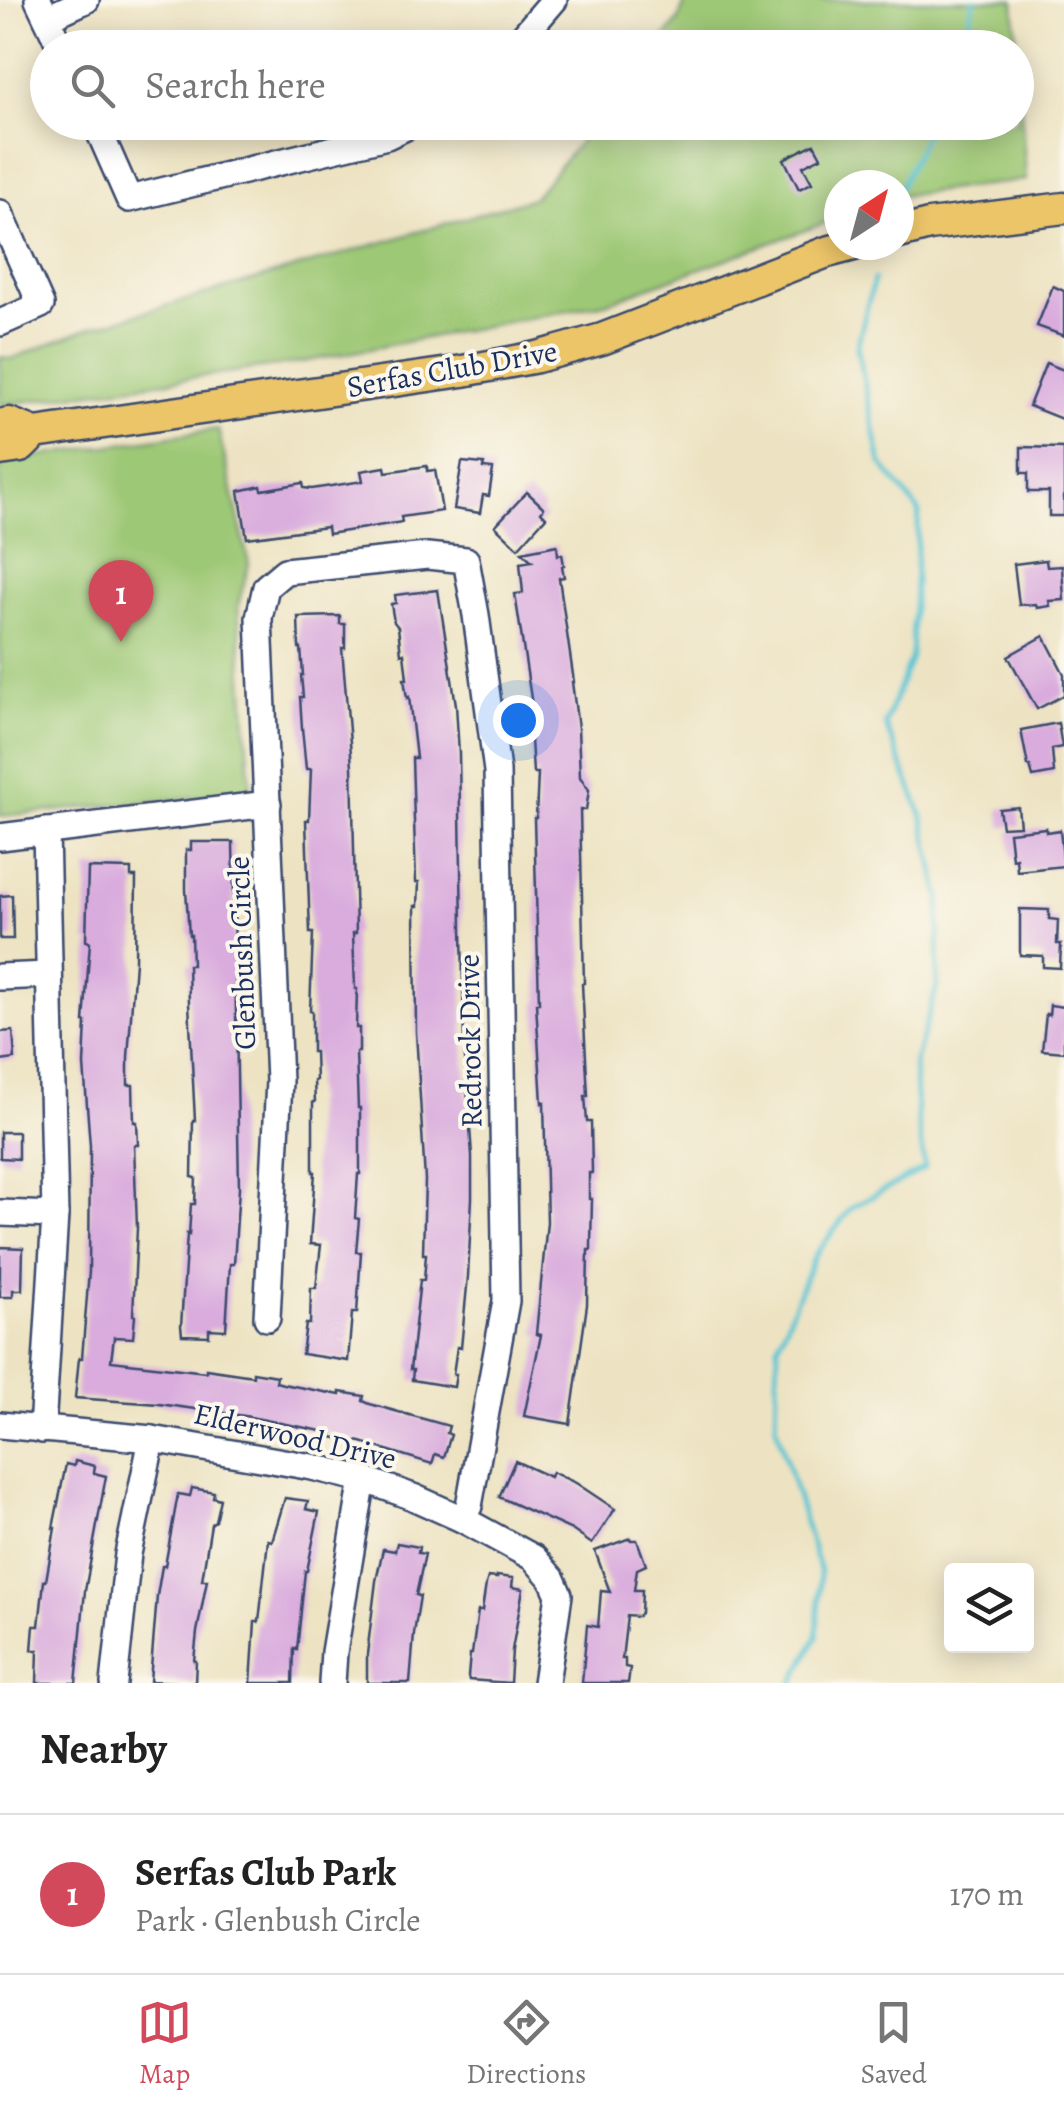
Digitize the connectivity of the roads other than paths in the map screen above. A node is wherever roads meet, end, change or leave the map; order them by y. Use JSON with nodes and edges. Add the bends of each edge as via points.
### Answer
{"nodes":[{"id":1,"x":86,"y":0,"type":"edge"},
{"id":2,"x":554,"y":0,"type":"edge"},
{"id":3,"x":43,"y":9,"type":"edge"},
{"id":4,"x":528,"y":30,"type":"edge"},
{"id":5,"x":102,"y":140,"type":"edge"},
{"id":6,"x":371,"y":140,"type":"edge"},
{"id":7,"x":1064,"y":208,"type":"edge"},
{"id":8,"x":0,"y":213,"type":"edge"},
{"id":9,"x":914,"y":229,"type":"edge"},
{"id":10,"x":824,"y":253,"type":"edge"},
{"id":11,"x":0,"y":323,"type":"edge"},
{"id":12,"x":0,"y":424,"type":"edge"},
{"id":13,"x":34,"y":433,"type":"junction"},
{"id":14,"x":0,"y":450,"type":"edge"},
{"id":15,"x":466,"y":560,"type":"joint"},
{"id":16,"x":268,"y":804,"type":"junction"},
{"id":17,"x":46,"y":832,"type":"junction"},
{"id":18,"x":0,"y":836,"type":"edge"},
{"id":19,"x":50,"y":975,"type":"junction"},
{"id":20,"x":0,"y":976,"type":"edge"},
{"id":21,"x":0,"y":1214,"type":"edge"},
{"id":22,"x":55,"y":1215,"type":"junction"},
{"id":23,"x":267,"y":1318,"type":"dead end"},
{"id":24,"x":0,"y":1425,"type":"edge"},
{"id":25,"x":42,"y":1430,"type":"junction"},
{"id":26,"x":152,"y":1439,"type":"junction"},
{"id":27,"x":363,"y":1480,"type":"junction"},
{"id":28,"x":462,"y":1519,"type":"junction"},
{"id":29,"x":114,"y":1683,"type":"edge"},
{"id":30,"x":332,"y":1683,"type":"edge"},
{"id":31,"x":546,"y":1683,"type":"edge"}],
"edges":[{"from":1,"to":3,"type":"street"},
{"from":2,"to":4,"type":"street"},
{"from":5,"to":6,"type":"street","via":[[129,199]]},
{"from":7,"to":9,"type":"main road"},
{"from":8,"to":11,"type":"street","via":[[41,304]]},
{"from":10,"to":13,"type":"main road","name":"Serfas Club Drive","via":[[602,339],[537,357]]},
{"from":12,"to":13,"type":"main road","name":"Serfas Club Drive"},
{"from":13,"to":14,"type":"main road","name":"Serfas Club Drive","via":[[21,447]]},
{"from":15,"to":16,"type":"street","name":"Glenbush Circle","via":[[427,556],[284,570],[266,587],[259,618]]},
{"from":15,"to":28,"type":"street","name":"Redrock Drive","via":[[497,771],[506,1301]]},
{"from":16,"to":17,"type":"street"},
{"from":16,"to":23,"type":"street","name":"Glenbush Circle","via":[[279,1082]]},
{"from":17,"to":18,"type":"street"},
{"from":17,"to":19,"type":"street"},
{"from":19,"to":20,"type":"street"},
{"from":19,"to":22,"type":"street"},
{"from":21,"to":22,"type":"street"},
{"from":22,"to":25,"type":"street"},
{"from":24,"to":25,"type":"street","name":"Elderwood Drive"},
{"from":25,"to":26,"type":"street","name":"Elderwood Drive"},
{"from":26,"to":27,"type":"street","name":"Elderwood Drive"},
{"from":26,"to":29,"type":"street","via":[[128,1554]]},
{"from":27,"to":28,"type":"street","name":"Elderwood Drive"},
{"from":27,"to":30,"type":"street"},
{"from":28,"to":31,"type":"street","name":"Elderwood Drive","via":[[534,1558],[552,1579],[559,1595]]}]}
